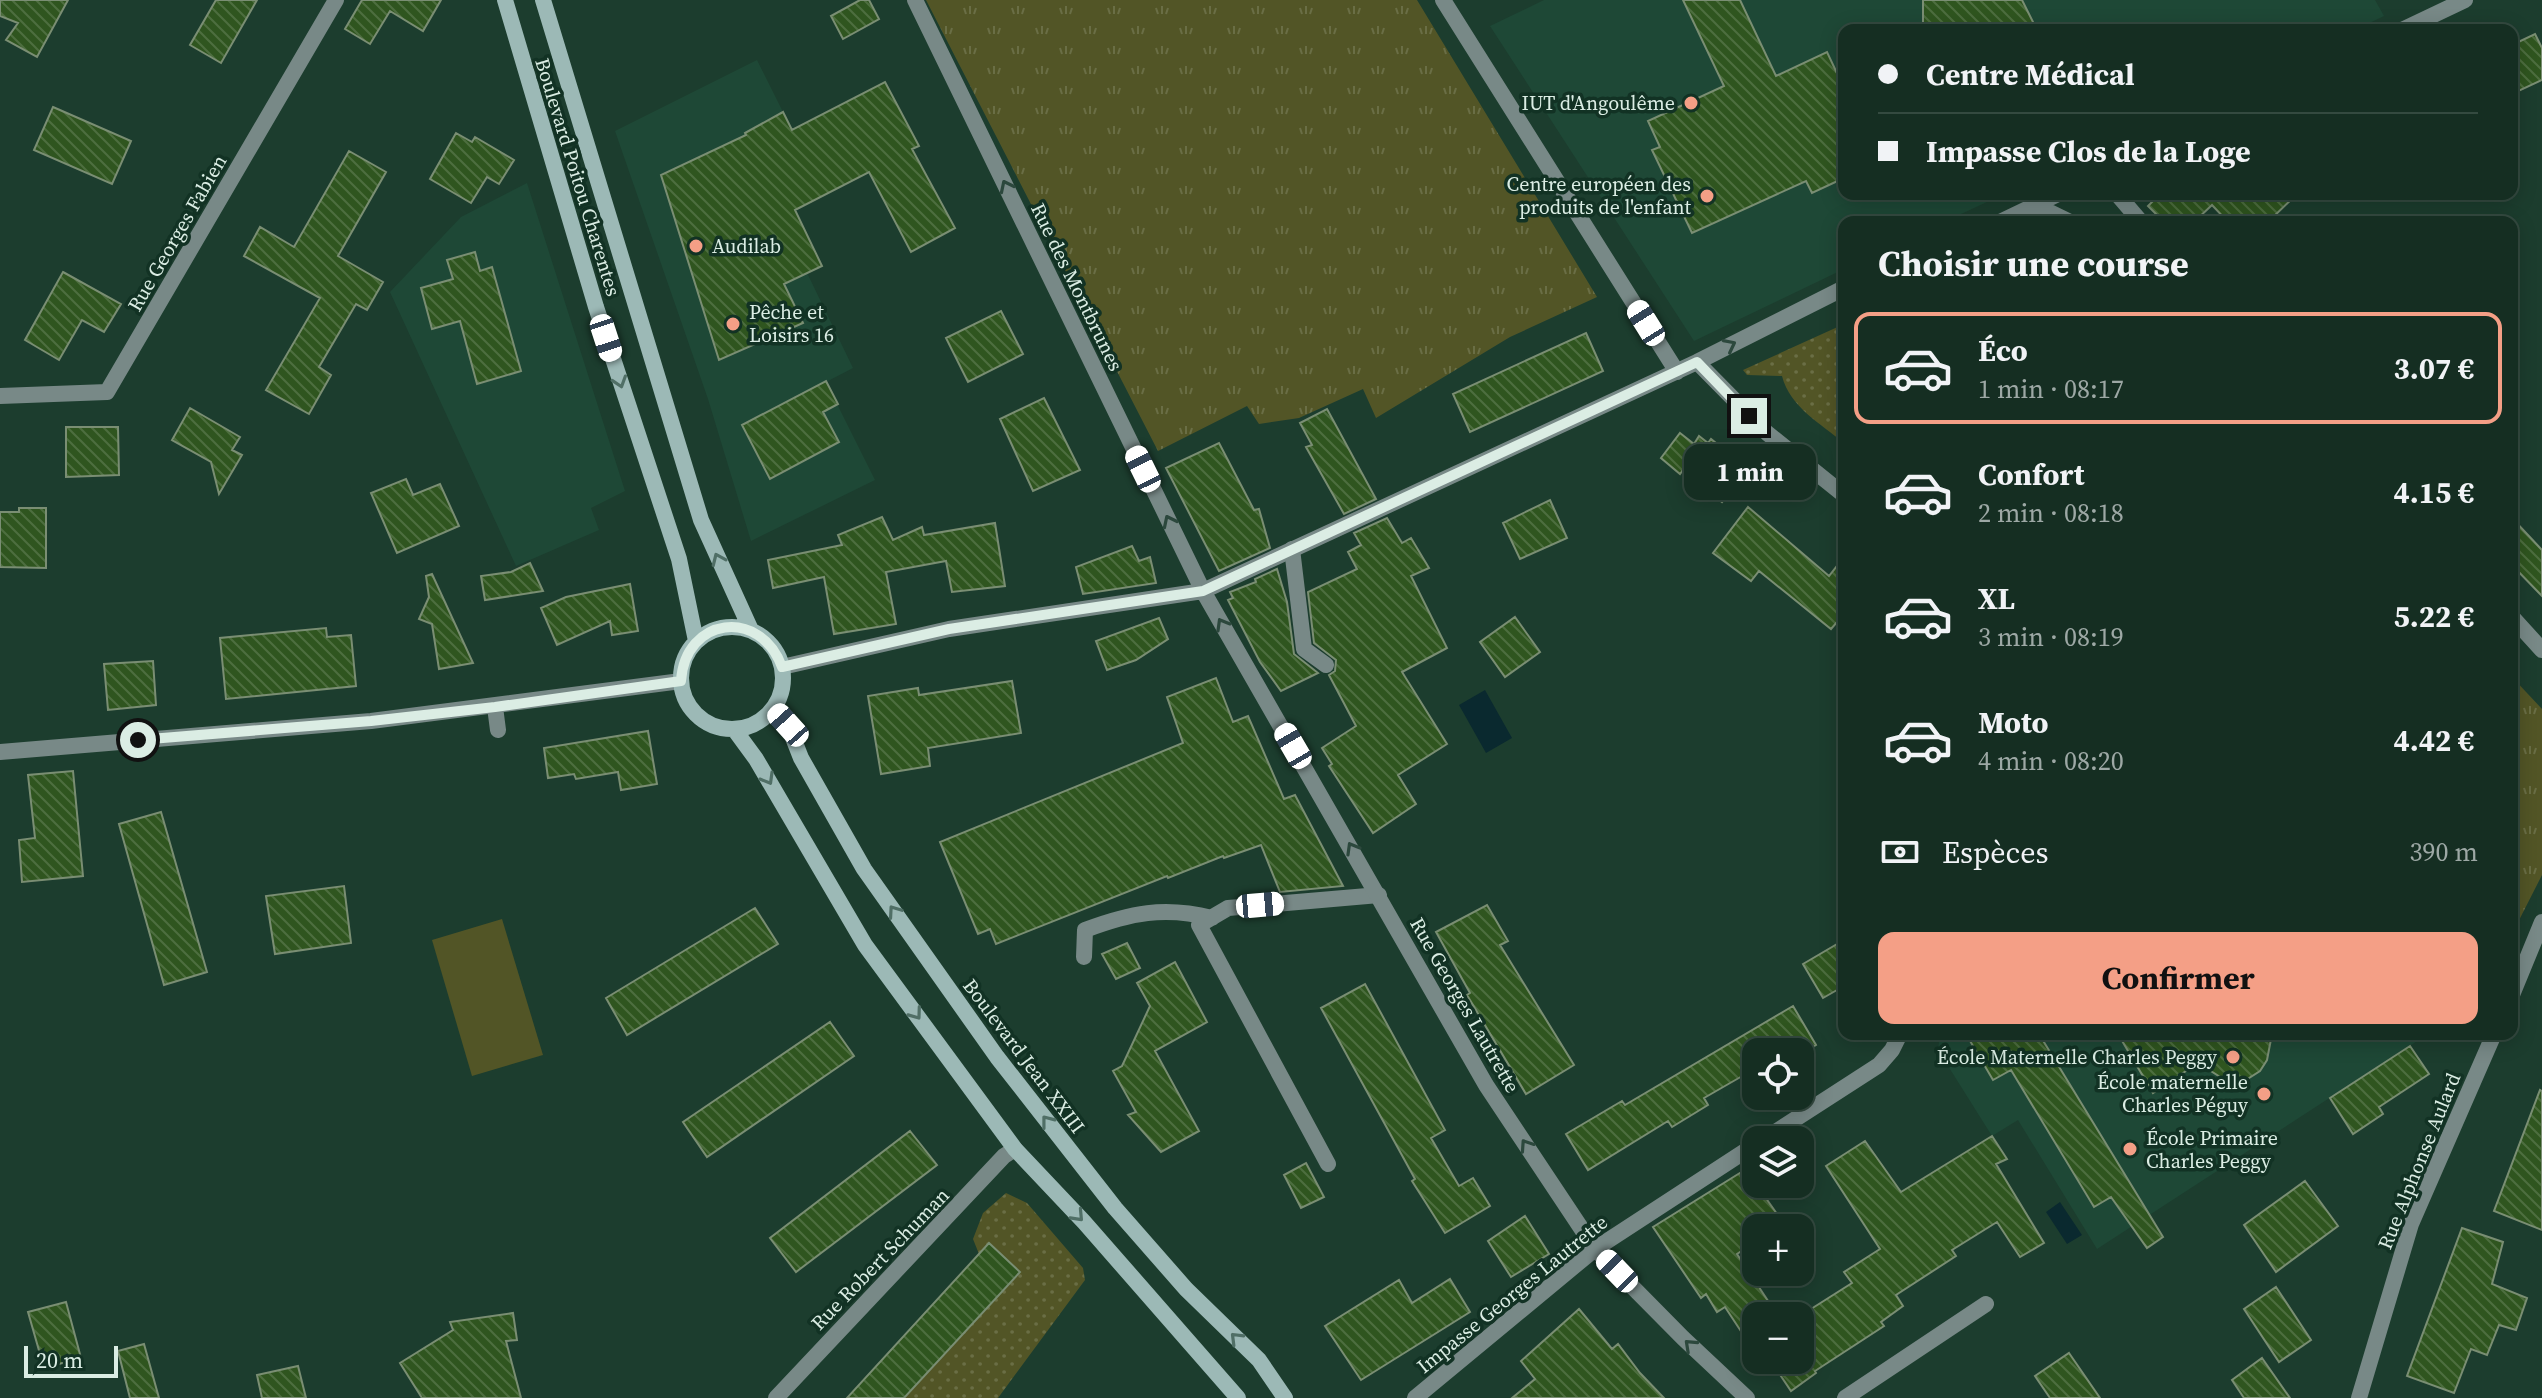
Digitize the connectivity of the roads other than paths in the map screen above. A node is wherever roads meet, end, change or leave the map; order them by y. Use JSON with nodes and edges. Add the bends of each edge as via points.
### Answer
{"nodes":[{"id":1,"x":336,"y":0,"type":"edge"},
{"id":2,"x":505,"y":0,"type":"edge"},
{"id":3,"x":543,"y":0,"type":"edge"},
{"id":4,"x":915,"y":0,"type":"edge"},
{"id":5,"x":1443,"y":0,"type":"edge"},
{"id":6,"x":2465,"y":0,"type":"edge"},
{"id":7,"x":2415,"y":24,"type":"edge"},
{"id":8,"x":2045,"y":200,"type":"edge"},
{"id":9,"x":2122,"y":200,"type":"edge"},
{"id":10,"x":2035,"y":205,"type":"junction"},
{"id":11,"x":2012,"y":216,"type":"edge"},
{"id":12,"x":2058,"y":216,"type":"edge"},
{"id":13,"x":2136,"y":216,"type":"edge"},
{"id":14,"x":1838,"y":291,"type":"edge"},
{"id":15,"x":1697,"y":362,"type":"junction"},
{"id":16,"x":1677,"y":372,"type":"junction"},
{"id":17,"x":0,"y":396,"type":"edge"},
{"id":18,"x":1838,"y":490,"type":"edge"},
{"id":19,"x":1292,"y":549,"type":"junction"},
{"id":20,"x":1203,"y":591,"type":"junction"},
{"id":21,"x":2518,"y":624,"type":"edge"},
{"id":22,"x":751,"y":630,"type":"junction"},
{"id":23,"x":696,"y":641,"type":"junction"},
{"id":24,"x":2542,"y":650,"type":"edge"},
{"id":25,"x":1326,"y":665,"type":"dead end"},
{"id":26,"x":782,"y":667,"type":"junction"},
{"id":27,"x":681,"y":681,"type":"junction"},
{"id":28,"x":495,"y":707,"type":"junction"},
{"id":29,"x":773,"y":709,"type":"junction"},
{"id":30,"x":734,"y":729,"type":"junction"},
{"id":31,"x":498,"y":730,"type":"dead end"},
{"id":32,"x":0,"y":752,"type":"edge"},
{"id":33,"x":1379,"y":895,"type":"junction"},
{"id":34,"x":1212,"y":918,"type":"junction"},
{"id":35,"x":2542,"y":922,"type":"edge"},
{"id":36,"x":1084,"y":957,"type":"dead end"},
{"id":37,"x":2518,"y":980,"type":"edge"},
{"id":38,"x":1897,"y":1040,"type":"edge"},
{"id":39,"x":2491,"y":1040,"type":"edge"},
{"id":40,"x":1785,"y":1126,"type":"edge"},
{"id":41,"x":1015,"y":1149,"type":"junction"},
{"id":42,"x":1742,"y":1153,"type":"edge"},
{"id":43,"x":1328,"y":1164,"type":"dead end"},
{"id":44,"x":1595,"y":1249,"type":"junction"},
{"id":45,"x":1986,"y":1304,"type":"dead end"},
{"id":46,"x":776,"y":1398,"type":"edge"},
{"id":47,"x":1238,"y":1398,"type":"edge"},
{"id":48,"x":1285,"y":1398,"type":"edge"},
{"id":49,"x":1415,"y":1398,"type":"edge"},
{"id":50,"x":1747,"y":1398,"type":"edge"},
{"id":51,"x":1845,"y":1398,"type":"edge"},
{"id":52,"x":2359,"y":1398,"type":"edge"}],
"edges":[{"from":1,"to":17,"type":"street","name":"Rue Georges Fabien","via":[[107,392]]},
{"from":2,"to":23,"type":"main road","name":"Boulevard Poitou Charentes","one_way":true,"via":[[596,307],[679,559]]},
{"from":22,"to":3,"type":"main road","name":"Boulevard Poitou Charentes","one_way":true,"via":[[701,520]]},
{"from":20,"to":4,"type":"street","name":"Rue des Montbrunes","one_way":true},
{"from":5,"to":16,"type":"street"},
{"from":6,"to":7,"type":"street"},
{"from":8,"to":10,"type":"street"},
{"from":9,"to":13,"type":"street"},
{"from":10,"to":11,"type":"street"},
{"from":10,"to":12,"type":"street"},
{"from":15,"to":14,"type":"street","one_way":true},
{"from":15,"to":16,"type":"street"},
{"from":15,"to":18,"type":"street","via":[[1767,433]]},
{"from":16,"to":19,"type":"street"},
{"from":19,"to":20,"type":"street"},
{"from":19,"to":25,"type":"street","via":[[1304,649]]},
{"from":20,"to":26,"type":"street","via":[[949,629]]},
{"from":33,"to":20,"type":"street","name":"Rue Georges Lautrette","one_way":true},
{"from":21,"to":24,"type":"street"},
{"from":22,"to":23,"type":"main road","via":[[722,627]]},
{"from":22,"to":26,"type":"main road","via":[[777,652]]},
{"from":23,"to":27,"type":"main road","via":[[682,666]]},
{"from":26,"to":29,"type":"main road","via":[[780,696]]},
{"from":27,"to":28,"type":"street"},
{"from":27,"to":30,"type":"main road","via":[[692,710],[704,721]]},
{"from":28,"to":31,"type":"street"},
{"from":28,"to":32,"type":"street"},
{"from":29,"to":30,"type":"main road","via":[[749,726]]},
{"from":48,"to":29,"type":"main road","name":"Boulevard Jean XXIII","one_way":true,"via":[[1259,1360],[1186,1289],[1115,1208],[997,1057],[864,869],[788,725]]},
{"from":30,"to":41,"type":"main road","one_way":true,"via":[[865,945]]},
{"from":33,"to":34,"type":"street","via":[[1228,908]]},
{"from":44,"to":33,"type":"street","name":"Rue Georges Lautrette","one_way":true,"via":[[1486,1085]]},
{"from":34,"to":36,"type":"street","via":[[1185,911],[1124,915],[1085,930]]},
{"from":34,"to":43,"type":"street","via":[[1199,925]]},
{"from":35,"to":37,"type":"street"},
{"from":38,"to":40,"type":"street","via":[[1879,1065]]},
{"from":39,"to":52,"type":"street","name":"Rue Alphonse Aulard","via":[[2411,1224]]},
{"from":41,"to":46,"type":"street","name":"Rue Robert Schuman"},
{"from":41,"to":47,"type":"main road","one_way":true},
{"from":42,"to":44,"type":"street","name":"Impasse Georges Lautrette"},
{"from":44,"to":49,"type":"street","name":"Impasse Georges Lautrette"},
{"from":50,"to":44,"type":"street","name":"Rue Georges Lautrette","one_way":true},
{"from":45,"to":51,"type":"street"}]}
